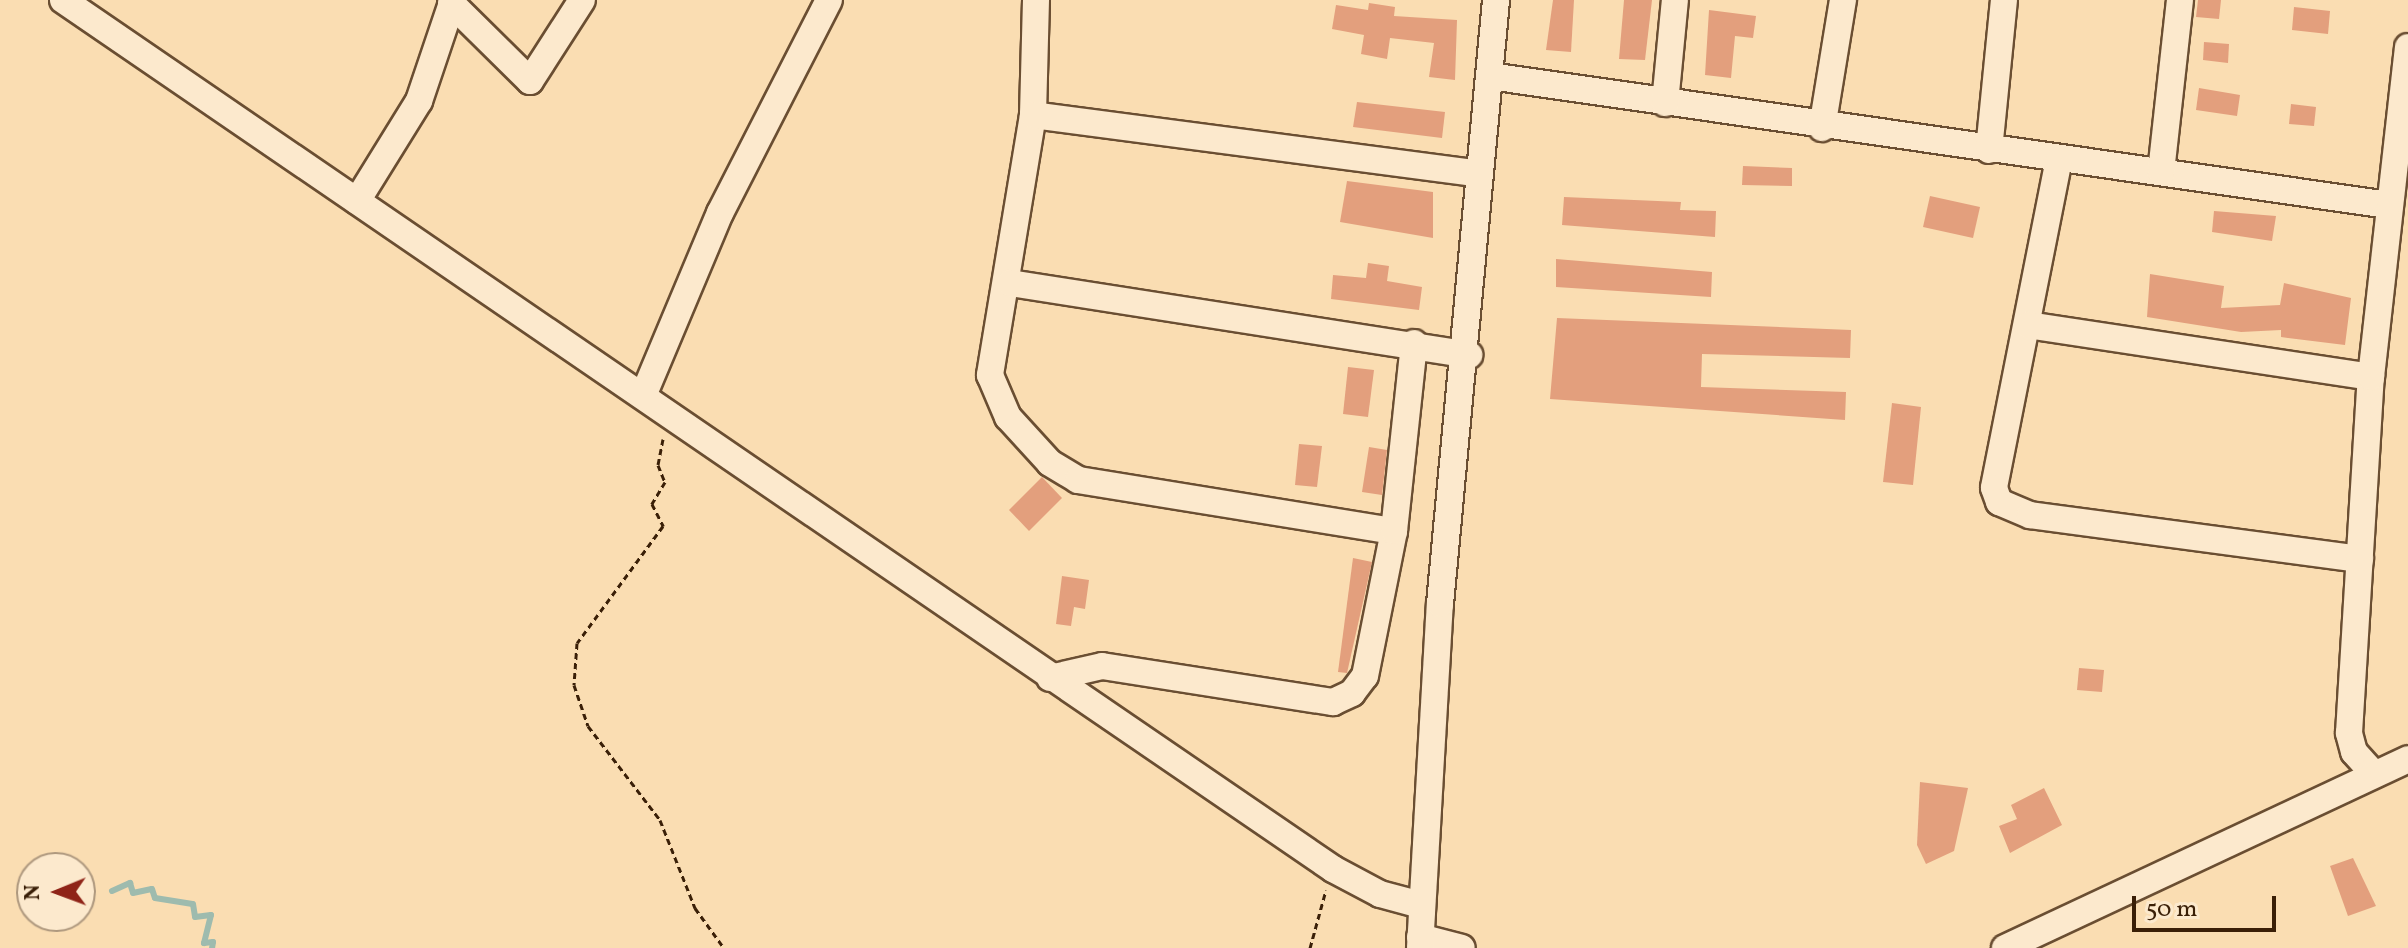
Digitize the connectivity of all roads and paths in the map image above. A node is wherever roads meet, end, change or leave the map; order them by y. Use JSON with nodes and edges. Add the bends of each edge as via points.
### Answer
{"nodes":[{"id":1,"x":63,"y":0,"type":"edge"},
{"id":2,"x":582,"y":0,"type":"edge"},
{"id":3,"x":829,"y":0,"type":"edge"},
{"id":4,"x":1036,"y":0,"type":"edge"},
{"id":5,"x":1496,"y":0,"type":"edge"},
{"id":6,"x":1675,"y":0,"type":"edge"},
{"id":7,"x":1843,"y":0,"type":"edge"},
{"id":8,"x":2004,"y":0,"type":"edge"},
{"id":9,"x":2180,"y":0,"type":"edge"},
{"id":10,"x":452,"y":1,"type":"edge"},
{"id":11,"x":2408,"y":47,"type":"edge"},
{"id":12,"x":1490,"y":76,"type":"junction"},
{"id":13,"x":1665,"y":103,"type":"junction"},
{"id":14,"x":1033,"y":115,"type":"junction"},
{"id":15,"x":1822,"y":128,"type":"junction"},
{"id":16,"x":1989,"y":150,"type":"junction"},
{"id":17,"x":2059,"y":159,"type":"junction"},
{"id":18,"x":2161,"y":172,"type":"junction"},
{"id":19,"x":1479,"y":174,"type":"junction"},
{"id":20,"x":357,"y":201,"type":"junction"},
{"id":21,"x":2388,"y":205,"type":"junction"},
{"id":22,"x":1010,"y":283,"type":"junction"},
{"id":23,"x":2028,"y":325,"type":"junction"},
{"id":24,"x":1414,"y":343,"type":"junction"},
{"id":25,"x":1469,"y":355,"type":"junction"},
{"id":26,"x":2371,"y":377,"type":"junction"},
{"id":27,"x":643,"y":396,"type":"junction"},
{"id":28,"x":673,"y":417,"type":"junction"},
{"id":29,"x":1394,"y":531,"type":"junction"},
{"id":30,"x":2360,"y":559,"type":"junction"},
{"id":31,"x":1050,"y":678,"type":"junction"},
{"id":32,"x":2408,"y":759,"type":"edge"},
{"id":33,"x":2373,"y":773,"type":"junction"},
{"id":34,"x":1333,"y":869,"type":"junction"},
{"id":35,"x":1418,"y":904,"type":"junction"},
{"id":36,"x":1420,"y":943,"type":"edge"},
{"id":37,"x":724,"y":948,"type":"edge"},
{"id":38,"x":1310,"y":948,"type":"edge"},
{"id":39,"x":1462,"y":948,"type":"edge"},
{"id":40,"x":2005,"y":948,"type":"edge"}],
"edges":[{"from":1,"to":20,"type":"street"},
{"from":2,"to":10,"type":"street","via":[[530,81]]},
{"from":3,"to":27,"type":"street","via":[[720,213]]},
{"from":4,"to":14,"type":"street"},
{"from":5,"to":12,"type":"street"},
{"from":6,"to":13,"type":"street"},
{"from":7,"to":15,"type":"street"},
{"from":8,"to":16,"type":"street"},
{"from":9,"to":18,"type":"street"},
{"from":10,"to":20,"type":"street","via":[[419,101]]},
{"from":11,"to":21,"type":"street"},
{"from":12,"to":13,"type":"street"},
{"from":12,"to":19,"type":"street"},
{"from":13,"to":15,"type":"street"},
{"from":14,"to":19,"type":"street"},
{"from":14,"to":22,"type":"street"},
{"from":15,"to":16,"type":"street"},
{"from":16,"to":17,"type":"street"},
{"from":17,"to":18,"type":"street"},
{"from":17,"to":23,"type":"street"},
{"from":18,"to":21,"type":"street"},
{"from":19,"to":25,"type":"street"},
{"from":20,"to":27,"type":"street"},
{"from":21,"to":26,"type":"street"},
{"from":22,"to":24,"type":"street"},
{"from":22,"to":29,"type":"street","via":[[993,392],[1050,463],[1078,480]]},
{"from":23,"to":26,"type":"street"},
{"from":23,"to":30,"type":"street","via":[[1994,488],[2006,509]]},
{"from":24,"to":25,"type":"street"},
{"from":24,"to":29,"type":"street"},
{"from":25,"to":35,"type":"street"},
{"from":26,"to":30,"type":"street"},
{"from":27,"to":28,"type":"street"},
{"from":28,"to":31,"type":"street"},
{"from":28,"to":37,"type":"path","via":[[660,446],[665,482],[652,504],[663,526],[577,643],[574,685],[588,726],[660,820],[695,908]]},
{"from":29,"to":31,"type":"street","via":[[1365,676],[1333,702],[1102,666]]},
{"from":30,"to":33,"type":"street","via":[[2349,733],[2354,752]]},
{"from":31,"to":34,"type":"street"},
{"from":32,"to":33,"type":"street"},
{"from":33,"to":40,"type":"street"},
{"from":34,"to":35,"type":"street","via":[[1380,894]]},
{"from":34,"to":38,"type":"path"},
{"from":35,"to":36,"type":"street"},
{"from":36,"to":39,"type":"street"}]}
